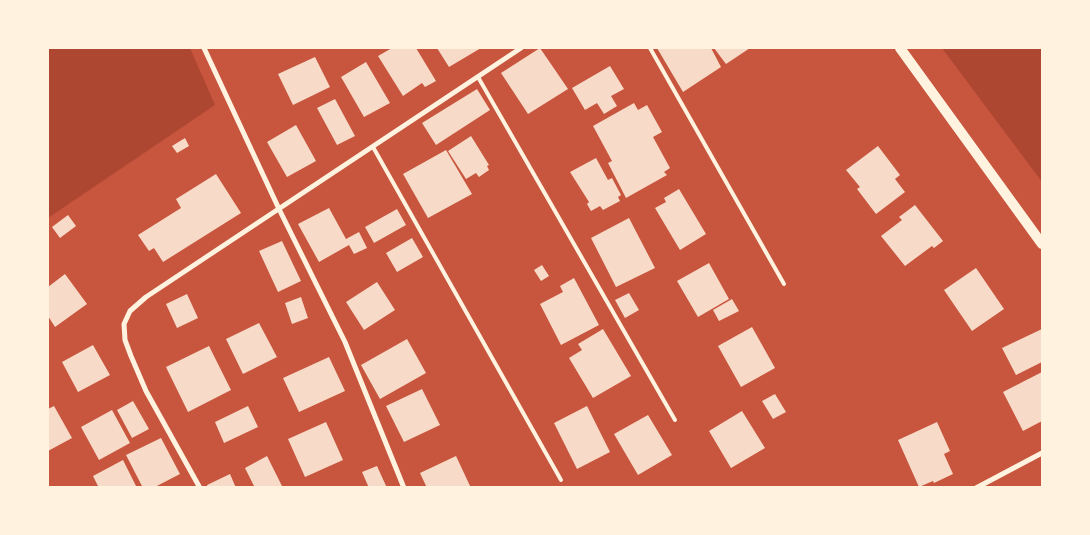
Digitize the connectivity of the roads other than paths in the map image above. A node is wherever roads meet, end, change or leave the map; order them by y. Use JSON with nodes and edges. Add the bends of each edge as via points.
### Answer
{"nodes":[{"id":1,"x":204,"y":48,"type":"edge"},
{"id":2,"x":521,"y":48,"type":"edge"},
{"id":3,"x":650,"y":48,"type":"edge"},
{"id":4,"x":900,"y":48,"type":"edge"},
{"id":5,"x":478,"y":77,"type":"junction"},
{"id":6,"x":373,"y":147,"type":"junction"},
{"id":7,"x":279,"y":209,"type":"junction"},
{"id":8,"x":1042,"y":244,"type":"edge"},
{"id":9,"x":784,"y":284,"type":"dead end"},
{"id":10,"x":675,"y":420,"type":"dead end"},
{"id":11,"x":1042,"y":453,"type":"edge"},
{"id":12,"x":561,"y":480,"type":"dead end"},
{"id":13,"x":200,"y":488,"type":"edge"},
{"id":14,"x":404,"y":488,"type":"edge"},
{"id":15,"x":976,"y":488,"type":"edge"}],
"edges":[{"from":1,"to":7,"type":"street"},
{"from":2,"to":5,"type":"street"},
{"from":3,"to":9,"type":"lane"},
{"from":4,"to":8,"type":"main road"},
{"from":5,"to":6,"type":"street"},
{"from":5,"to":10,"type":"lane"},
{"from":6,"to":7,"type":"street"},
{"from":6,"to":12,"type":"lane"},
{"from":7,"to":13,"type":"street","via":[[146,296],[130,311],[124,324],[125,340],[146,391]]},
{"from":7,"to":14,"type":"street","via":[[345,342]]},
{"from":11,"to":15,"type":"street"}]}
